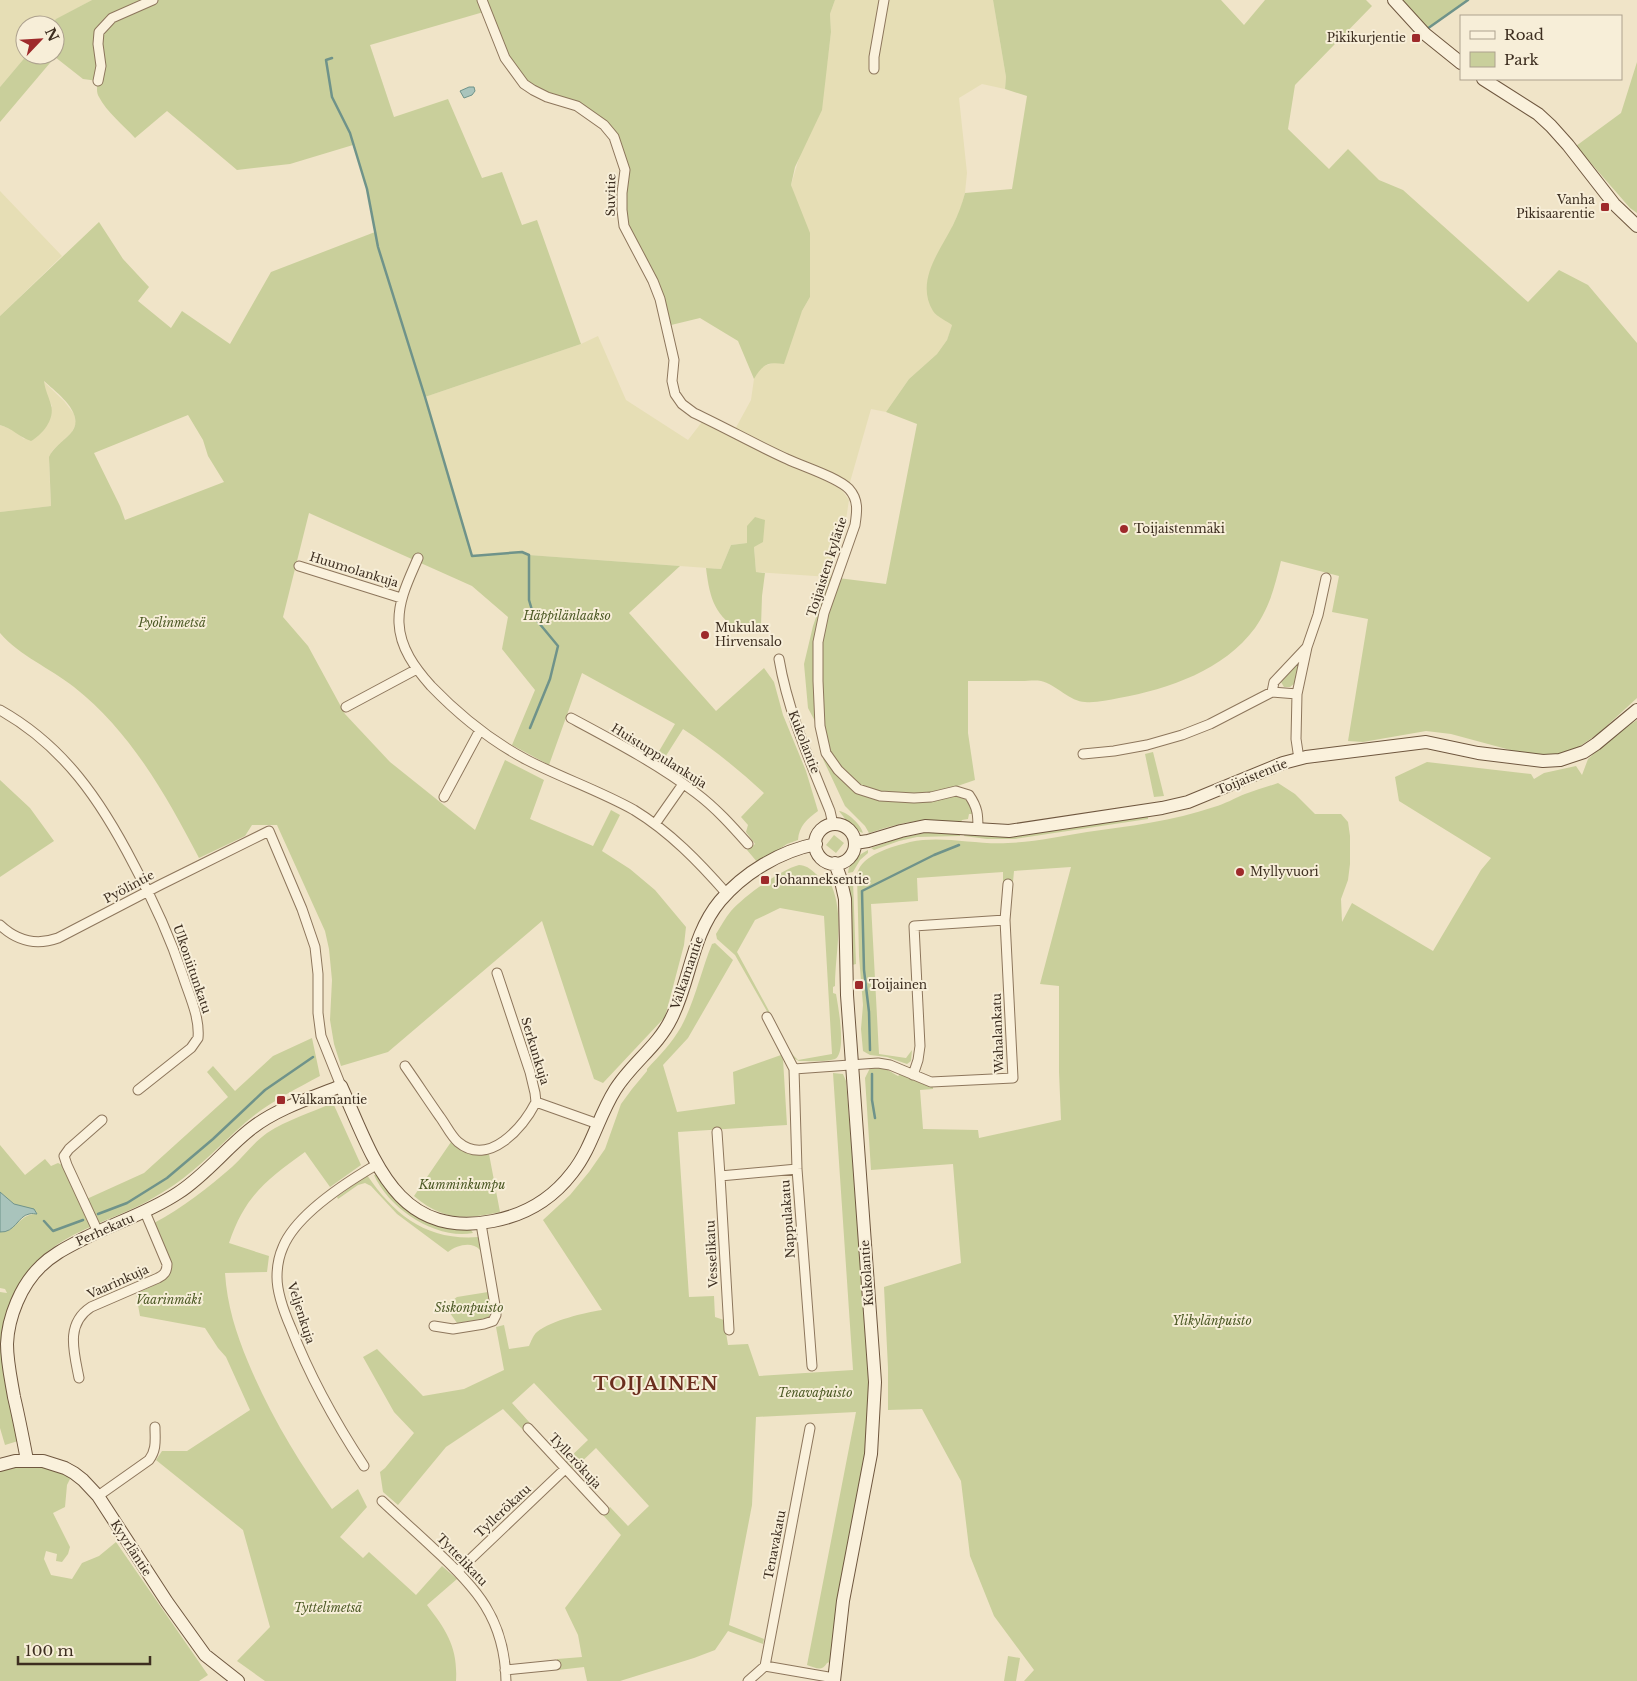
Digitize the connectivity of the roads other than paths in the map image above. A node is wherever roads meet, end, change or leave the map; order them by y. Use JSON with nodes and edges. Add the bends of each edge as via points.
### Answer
{"nodes":[{"id":1,"x":153,"y":0,"type":"edge"},
{"id":2,"x":482,"y":0,"type":"edge"},
{"id":3,"x":884,"y":0,"type":"edge"},
{"id":4,"x":1394,"y":0,"type":"edge"},
{"id":5,"x":1460,"y":62,"type":"edge"},
{"id":6,"x":874,"y":69,"type":"dead end"},
{"id":7,"x":1485,"y":80,"type":"edge"},
{"id":8,"x":98,"y":81,"type":"dead end"},
{"id":9,"x":1637,"y":226,"type":"edge"},
{"id":10,"x":667,"y":326,"type":"joint"},
{"id":11,"x":418,"y":558,"type":"dead end"},
{"id":12,"x":299,"y":566,"type":"dead end"},
{"id":13,"x":1326,"y":578,"type":"dead end"},
{"id":14,"x":401,"y":598,"type":"junction"},
{"id":15,"x":1307,"y":647,"type":"junction"},
{"id":16,"x":779,"y":659,"type":"dead end"},
{"id":17,"x":416,"y":669,"type":"junction"},
{"id":18,"x":1272,"y":692,"type":"junction"},
{"id":19,"x":1297,"y":694,"type":"junction"},
{"id":20,"x":346,"y":707,"type":"dead end"},
{"id":21,"x":0,"y":710,"type":"edge"},
{"id":22,"x":1637,"y":710,"type":"edge"},
{"id":23,"x":571,"y":718,"type":"dead end"},
{"id":24,"x":480,"y":730,"type":"junction"},
{"id":25,"x":1083,"y":754,"type":"dead end"},
{"id":26,"x":1298,"y":759,"type":"junction"},
{"id":27,"x":683,"y":784,"type":"junction"},
{"id":28,"x":444,"y":797,"type":"dead end"},
{"id":29,"x":655,"y":824,"type":"junction"},
{"id":30,"x":833,"y":824,"type":"junction"},
{"id":31,"x":978,"y":830,"type":"junction"},
{"id":32,"x":269,"y":831,"type":"joint"},
{"id":33,"x":855,"y":843,"type":"junction"},
{"id":34,"x":748,"y":844,"type":"dead end"},
{"id":35,"x":816,"y":844,"type":"junction"},
{"id":36,"x":835,"y":863,"type":"junction"},
{"id":37,"x":1008,"y":884,"type":"dead end"},
{"id":38,"x":149,"y":892,"type":"junction"},
{"id":39,"x":726,"y":894,"type":"junction"},
{"id":40,"x":1005,"y":920,"type":"junction"},
{"id":41,"x":0,"y":925,"type":"edge"},
{"id":42,"x":497,"y":973,"type":"dead end"},
{"id":43,"x":767,"y":1017,"type":"dead end"},
{"id":44,"x":852,"y":1064,"type":"junction"},
{"id":45,"x":405,"y":1066,"type":"dead end"},
{"id":46,"x":794,"y":1069,"type":"junction"},
{"id":47,"x":912,"y":1075,"type":"junction"},
{"id":48,"x":341,"y":1086,"type":"junction"},
{"id":49,"x":138,"y":1090,"type":"dead end"},
{"id":50,"x":536,"y":1102,"type":"junction"},
{"id":51,"x":102,"y":1120,"type":"dead end"},
{"id":52,"x":598,"y":1124,"type":"junction"},
{"id":53,"x":717,"y":1132,"type":"dead end"},
{"id":54,"x":376,"y":1165,"type":"junction"},
{"id":55,"x":797,"y":1169,"type":"junction"},
{"id":56,"x":720,"y":1176,"type":"junction"},
{"id":57,"x":145,"y":1212,"type":"junction"},
{"id":58,"x":480,"y":1224,"type":"junction"},
{"id":59,"x":98,"y":1232,"type":"junction"},
{"id":60,"x":434,"y":1326,"type":"dead end"},
{"id":61,"x":729,"y":1330,"type":"dead end"},
{"id":62,"x":812,"y":1366,"type":"dead end"},
{"id":63,"x":79,"y":1378,"type":"dead end"},
{"id":64,"x":155,"y":1427,"type":"dead end"},
{"id":65,"x":528,"y":1428,"type":"dead end"},
{"id":66,"x":810,"y":1428,"type":"dead end"},
{"id":67,"x":27,"y":1460,"type":"junction"},
{"id":68,"x":0,"y":1465,"type":"edge"},
{"id":69,"x":364,"y":1466,"type":"dead end"},
{"id":70,"x":565,"y":1469,"type":"junction"},
{"id":71,"x":98,"y":1496,"type":"junction"},
{"id":72,"x":382,"y":1501,"type":"dead end"},
{"id":73,"x":604,"y":1510,"type":"dead end"},
{"id":74,"x":458,"y":1571,"type":"junction"},
{"id":75,"x":556,"y":1665,"type":"dead end"},
{"id":76,"x":765,"y":1666,"type":"junction"},
{"id":77,"x":505,"y":1670,"type":"junction"},
{"id":78,"x":751,"y":1680,"type":"edge"},
{"id":79,"x":834,"y":1680,"type":"edge"},
{"id":80,"x":238,"y":1681,"type":"edge"},
{"id":81,"x":506,"y":1681,"type":"edge"}],
"edges":[{"from":1,"to":8,"type":"street","via":[[112,18],[99,32],[101,66]]},
{"from":2,"to":10,"type":"street","name":"Suvitie","via":[[505,58],[524,84],[547,97],[578,106],[604,125],[614,138],[625,170],[622,193],[624,226],[653,281]]},
{"from":3,"to":6,"type":"street"},
{"from":4,"to":5,"type":"street","via":[[1425,34]]},
{"from":7,"to":9,"type":"street","via":[[1551,126],[1614,204]]},
{"from":10,"to":31,"type":"street","name":"Toijaisten kylätie","via":[[674,360],[673,388],[682,404],[786,459],[838,481],[856,501],[854,526],[824,612],[818,642],[820,726],[826,752],[838,770],[858,789],[880,796],[931,797],[956,791],[969,795],[976,805]]},
{"from":11,"to":14,"type":"street"},
{"from":12,"to":14,"type":"street","name":"Huumolankuja"},
{"from":13,"to":15,"type":"street"},
{"from":14,"to":17,"type":"street","via":[[399,625]]},
{"from":15,"to":18,"type":"street","via":[[1274,682]]},
{"from":15,"to":19,"type":"street"},
{"from":16,"to":30,"type":"street","name":"Kukolantie","via":[[791,712]]},
{"from":17,"to":20,"type":"street"},
{"from":17,"to":24,"type":"street"},
{"from":18,"to":19,"type":"street"},
{"from":18,"to":25,"type":"street","via":[[1182,735],[1147,745]]},
{"from":19,"to":26,"type":"street"},
{"from":21,"to":38,"type":"street","name":"Ulkoniitunkatu","via":[[38,735],[85,783]]},
{"from":22,"to":26,"type":"street","name":"Toijaistentie","via":[[1584,752],[1560,760],[1478,753],[1426,742]]},
{"from":23,"to":27,"type":"street","name":"Huistuppulankuja"},
{"from":24,"to":28,"type":"street"},
{"from":24,"to":29,"type":"street","via":[[529,761],[613,799]]},
{"from":26,"to":31,"type":"street","name":"Toijaistentie","via":[[1272,766],[1188,802],[1162,808],[1008,831]]},
{"from":27,"to":29,"type":"street"},
{"from":27,"to":34,"type":"street","name":"Huistuppulankuja","via":[[712,805]]},
{"from":29,"to":39,"type":"street"},
{"from":30,"to":33,"type":"street","via":[[848,829]]},
{"from":30,"to":35,"type":"street","via":[[821,831]]},
{"from":31,"to":33,"type":"street","name":"Toijaistentie","via":[[925,826]]},
{"from":32,"to":38,"type":"street","name":"Pyölintie"},
{"from":32,"to":48,"type":"street","name":"Valkamantie","via":[[315,947],[321,1036]]},
{"from":33,"to":36,"type":"street","via":[[851,856],[844,862]]},
{"from":35,"to":36,"type":"street","via":[[821,857]]},
{"from":35,"to":39,"type":"street","name":"Valkamantie","via":[[776,857]]},
{"from":36,"to":44,"type":"street","name":"Kukolantie","via":[[845,899]]},
{"from":37,"to":40,"type":"street","name":"Wahalankatu"},
{"from":38,"to":41,"type":"street","name":"Pyölintie","via":[[48,942],[24,940]]},
{"from":38,"to":49,"type":"street","name":"Ulkoniitunkatu","via":[[168,934],[199,1031],[194,1045]]},
{"from":39,"to":52,"type":"street","name":"Valkamantie","via":[[704,926],[671,1020],[622,1079]]},
{"from":40,"to":47,"type":"street","via":[[914,926],[920,1046]]},
{"from":40,"to":47,"type":"street","name":"Wahalankatu","via":[[1013,1078],[931,1082]]},
{"from":42,"to":50,"type":"street","name":"Serkunkuja","via":[[530,1072]]},
{"from":43,"to":46,"type":"street","name":"Nappulakatu"},
{"from":44,"to":46,"type":"street"},
{"from":44,"to":47,"type":"street","name":"Wahalankatu","via":[[886,1064]]},
{"from":44,"to":79,"type":"street","name":"Kukolantie","via":[[874,1399],[871,1454],[843,1601]]},
{"from":45,"to":50,"type":"street","via":[[454,1138],[468,1148],[485,1150],[504,1142],[526,1119]]},
{"from":46,"to":55,"type":"street","name":"Nappulakatu"},
{"from":48,"to":54,"type":"street","name":"Valkamantie"},
{"from":48,"to":57,"type":"street","name":"Perhekatu","via":[[269,1117],[179,1193]]},
{"from":50,"to":52,"type":"street","name":"Serkunkuja"},
{"from":51,"to":59,"type":"street","via":[[64,1156]]},
{"from":52,"to":58,"type":"street","name":"Valkamantie","via":[[587,1151],[555,1192],[528,1210]]},
{"from":53,"to":56,"type":"street","name":"Vesselikatu"},
{"from":54,"to":58,"type":"street","name":"Valkamantie","via":[[409,1205],[429,1217],[447,1222]]},
{"from":54,"to":69,"type":"street","name":"Veljenkuja","via":[[294,1227],[283,1247],[276,1278],[279,1296],[301,1353],[340,1429]]},
{"from":55,"to":56,"type":"street"},
{"from":55,"to":62,"type":"street","name":"Nappulakatu"},
{"from":56,"to":61,"type":"street","name":"Vesselikatu"},
{"from":57,"to":59,"type":"street","name":"Perhekatu"},
{"from":57,"to":63,"type":"street","name":"Vaarinkuja","via":[[167,1264],[166,1271],[158,1278],[91,1307],[78,1318],[74,1347]]},
{"from":58,"to":60,"type":"street","via":[[495,1318],[484,1324],[453,1329]]},
{"from":59,"to":67,"type":"street","name":"Perhekatu","via":[[66,1248],[40,1267],[24,1288],[14,1312],[7,1343],[9,1368]]},
{"from":64,"to":71,"type":"street","via":[[156,1446],[149,1460]]},
{"from":65,"to":70,"type":"street","name":"Tyllerökuja"},
{"from":66,"to":76,"type":"street","name":"Tenavakatu"},
{"from":67,"to":68,"type":"street","name":"Kyyrläntie"},
{"from":67,"to":71,"type":"street","name":"Kyyrläntie","via":[[65,1468]]},
{"from":70,"to":73,"type":"street","name":"Tyllerökuja"},
{"from":70,"to":74,"type":"street","name":"Tyllerökatu"},
{"from":71,"to":80,"type":"street","name":"Kyyrläntie","via":[[204,1655]]},
{"from":72,"to":74,"type":"street","name":"Tyttelikatu"},
{"from":74,"to":77,"type":"street","name":"Tyttelikatu","via":[[478,1593],[491,1616],[502,1647]]},
{"from":75,"to":77,"type":"street"},
{"from":76,"to":78,"type":"street"},
{"from":76,"to":79,"type":"street"},
{"from":77,"to":81,"type":"street","name":"Tyttelikatu"}]}
